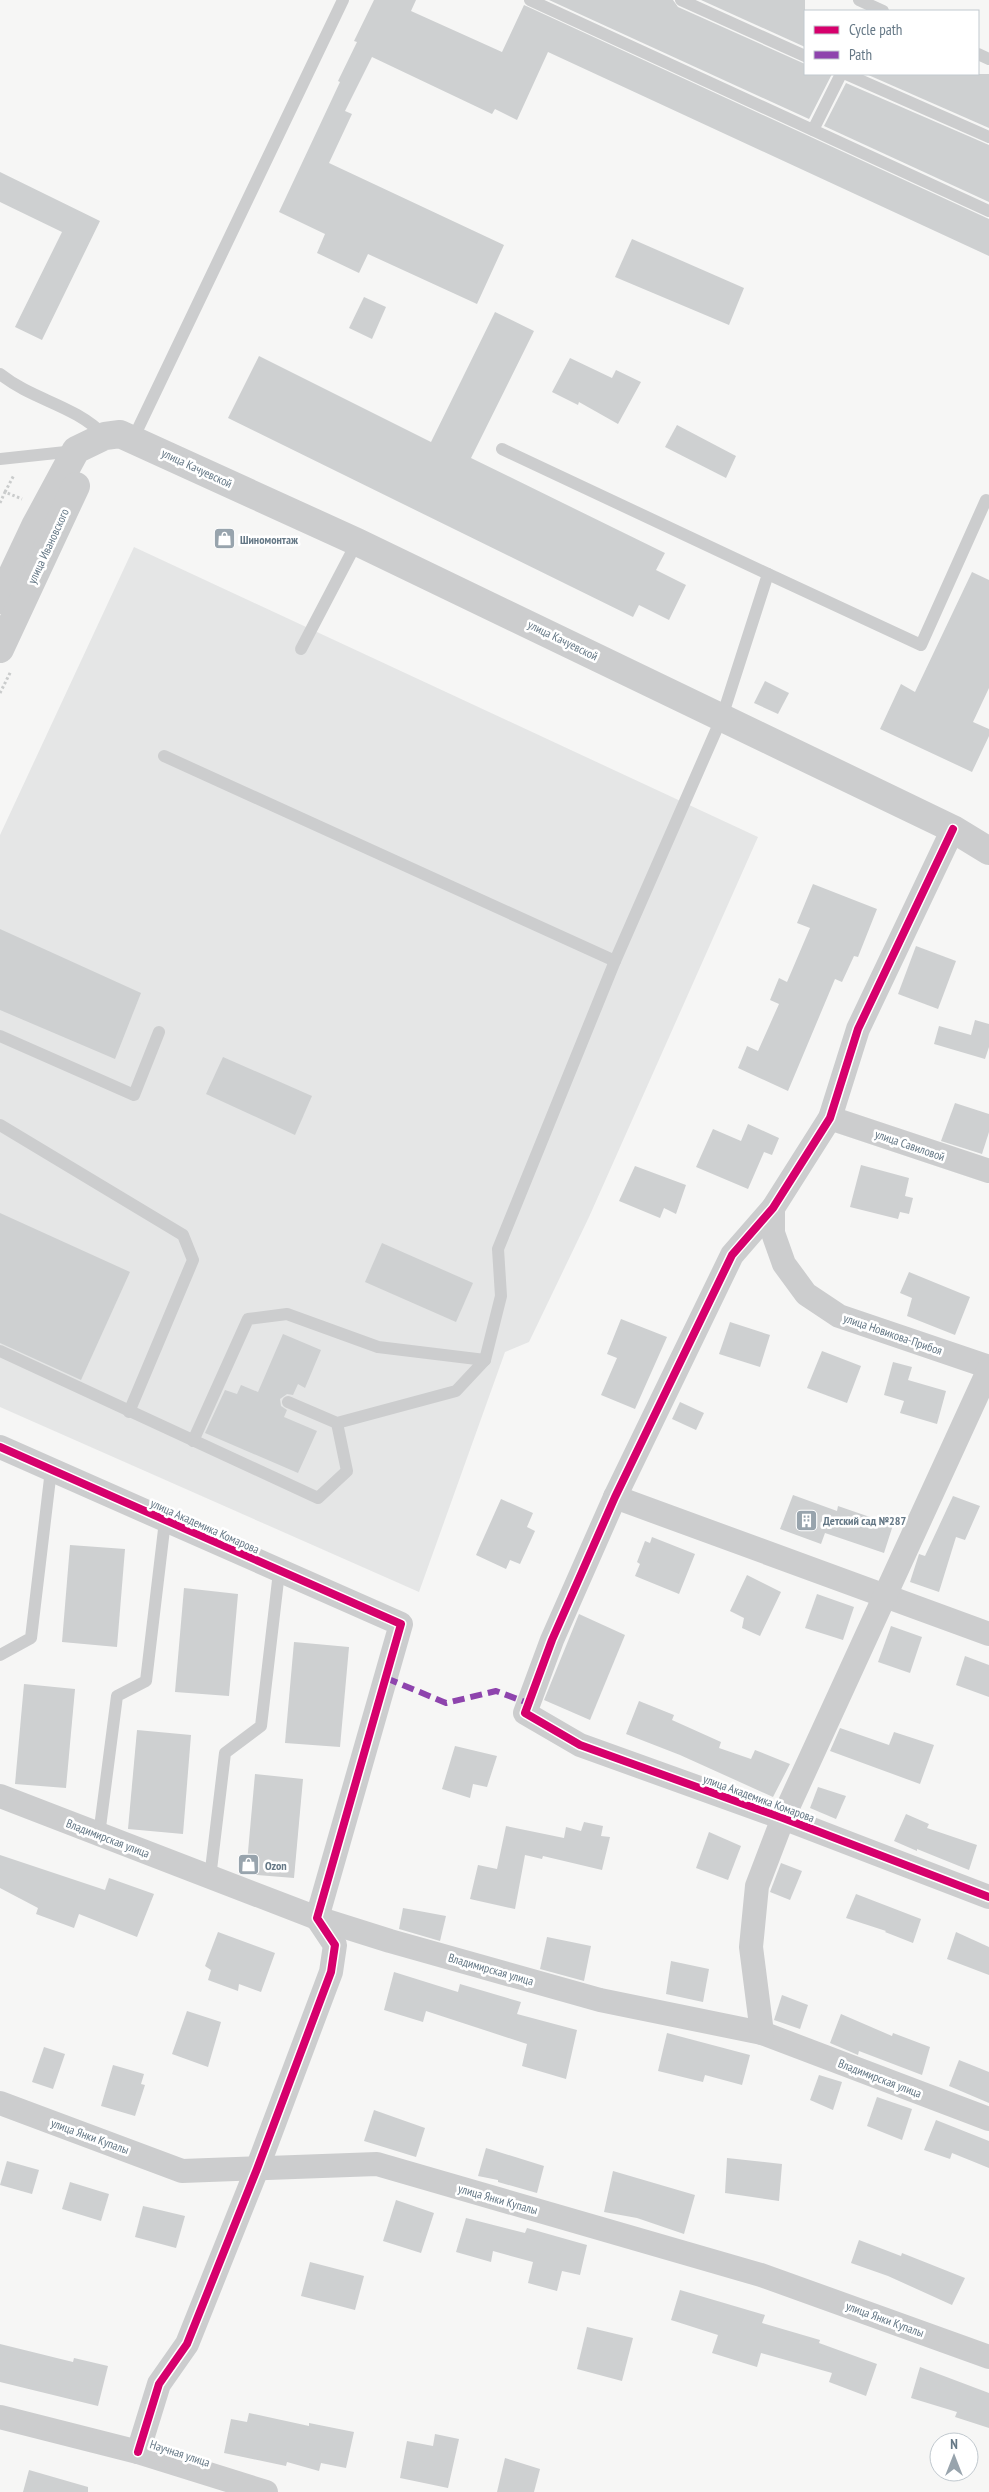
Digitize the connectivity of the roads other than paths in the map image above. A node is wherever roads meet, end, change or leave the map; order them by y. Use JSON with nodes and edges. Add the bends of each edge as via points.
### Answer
{"nodes":[{"id":1,"x":343,"y":0,"type":"edge"},
{"id":2,"x":530,"y":0,"type":"edge"},
{"id":3,"x":681,"y":0,"type":"edge"},
{"id":4,"x":859,"y":0,"type":"edge"},
{"id":5,"x":877,"y":7,"type":"edge"},
{"id":6,"x":804,"y":56,"type":"edge"},
{"id":7,"x":840,"y":75,"type":"edge"},
{"id":8,"x":848,"y":75,"type":"edge"},
{"id":9,"x":813,"y":130,"type":"junction"},
{"id":10,"x":989,"y":137,"type":"edge"},
{"id":11,"x":989,"y":211,"type":"edge"},
{"id":12,"x":0,"y":374,"type":"edge"},
{"id":13,"x":133,"y":439,"type":"junction"},
{"id":14,"x":91,"y":443,"type":"junction"},
{"id":15,"x":502,"y":449,"type":"dead end"},
{"id":16,"x":0,"y":459,"type":"edge"},
{"id":17,"x":986,"y":500,"type":"dead end"},
{"id":18,"x":357,"y":542,"type":"junction"},
{"id":19,"x":768,"y":574,"type":"junction"},
{"id":20,"x":0,"y":600,"type":"edge"},
{"id":21,"x":0,"y":649,"type":"edge"},
{"id":22,"x":301,"y":649,"type":"dead end"},
{"id":23,"x":722,"y":717,"type":"junction"},
{"id":24,"x":164,"y":756,"type":"dead end"},
{"id":25,"x":953,"y":829,"type":"junction"},
{"id":26,"x":989,"y":851,"type":"edge"},
{"id":27,"x":615,"y":961,"type":"junction"},
{"id":28,"x":160,"y":1032,"type":"dead end"},
{"id":29,"x":0,"y":1036,"type":"edge"},
{"id":30,"x":830,"y":1118,"type":"junction"},
{"id":31,"x":0,"y":1125,"type":"edge"},
{"id":32,"x":989,"y":1171,"type":"edge"},
{"id":33,"x":773,"y":1208,"type":"junction"},
{"id":34,"x":0,"y":1351,"type":"edge"},
{"id":35,"x":485,"y":1360,"type":"junction"},
{"id":36,"x":989,"y":1368,"type":"edge"},
{"id":37,"x":288,"y":1402,"type":"dead end"},
{"id":38,"x":129,"y":1412,"type":"junction"},
{"id":39,"x":337,"y":1423,"type":"junction"},
{"id":40,"x":193,"y":1440,"type":"junction"},
{"id":41,"x":0,"y":1447,"type":"edge"},
{"id":42,"x":51,"y":1470,"type":"junction"},
{"id":43,"x":615,"y":1497,"type":"junction"},
{"id":44,"x":165,"y":1521,"type":"junction"},
{"id":45,"x":279,"y":1572,"type":"junction"},
{"id":46,"x":884,"y":1595,"type":"junction"},
{"id":47,"x":989,"y":1634,"type":"edge"},
{"id":48,"x":0,"y":1655,"type":"edge"},
{"id":49,"x":0,"y":1796,"type":"edge"},
{"id":50,"x":783,"y":1818,"type":"junction"},
{"id":51,"x":98,"y":1835,"type":"junction"},
{"id":52,"x":210,"y":1878,"type":"junction"},
{"id":53,"x":989,"y":1898,"type":"edge"},
{"id":54,"x":318,"y":1918,"type":"junction"},
{"id":55,"x":762,"y":2033,"type":"junction"},
{"id":56,"x":0,"y":2103,"type":"edge"},
{"id":57,"x":989,"y":2119,"type":"edge"},
{"id":58,"x":257,"y":2169,"type":"junction"},
{"id":59,"x":989,"y":2357,"type":"edge"},
{"id":60,"x":0,"y":2417,"type":"edge"},
{"id":61,"x":138,"y":2452,"type":"junction"},
{"id":62,"x":266,"y":2492,"type":"edge"}],
"edges":[{"from":1,"to":13,"type":"lane"},
{"from":2,"to":9,"type":"lane"},
{"from":3,"to":6,"type":"lane"},
{"from":4,"to":5,"type":"lane"},
{"from":7,"to":9,"type":"lane"},
{"from":8,"to":10,"type":"lane"},
{"from":9,"to":11,"type":"lane"},
{"from":12,"to":14,"type":"lane","via":[[15,386],[91,422]]},
{"from":13,"to":14,"type":"street","name":"улица Качуевской","via":[[120,434]]},
{"from":13,"to":18,"type":"street","name":"улица Качуевской"},
{"from":14,"to":16,"type":"lane"},
{"from":14,"to":20,"type":"street","name":"улица Ивановского","via":[[35,526]]},
{"from":14,"to":21,"type":"street","name":"улица Ивановского","via":[[90,457]]},
{"from":15,"to":19,"type":"lane"},
{"from":17,"to":19,"type":"lane","via":[[921,645]]},
{"from":18,"to":22,"type":"lane"},
{"from":18,"to":23,"type":"street","name":"улица Качуевской"},
{"from":19,"to":23,"type":"lane"},
{"from":23,"to":25,"type":"street","name":"улица Качуевской"},
{"from":23,"to":27,"type":"lane"},
{"from":24,"to":27,"type":"lane"},
{"from":25,"to":26,"type":"street","name":"улица Качуевской"},
{"from":25,"to":30,"type":"street","via":[[858,1029]]},
{"from":27,"to":35,"type":"lane","via":[[498,1249],[501,1296]]},
{"from":28,"to":29,"type":"lane","via":[[134,1095]]},
{"from":30,"to":32,"type":"street","name":"улица Савиловой"},
{"from":30,"to":33,"type":"street"},
{"from":31,"to":38,"type":"lane","via":[[182,1235],[193,1260]]},
{"from":33,"to":36,"type":"street","name":"улица Новикова-Прибоя","via":[[773,1234],[784,1264],[806,1294],[839,1316]]},
{"from":33,"to":43,"type":"street","via":[[732,1255]]},
{"from":34,"to":38,"type":"lane"},
{"from":35,"to":39,"type":"lane","via":[[456,1391]]},
{"from":35,"to":40,"type":"lane","via":[[378,1347],[287,1314],[248,1319]]},
{"from":36,"to":46,"type":"street"},
{"from":37,"to":39,"type":"lane"},
{"from":38,"to":40,"type":"lane"},
{"from":39,"to":40,"type":"lane","via":[[347,1471],[318,1498]]},
{"from":41,"to":42,"type":"street","name":"улица Академика Комарова"},
{"from":42,"to":44,"type":"street","name":"улица Академика Комарова"},
{"from":42,"to":48,"type":"lane","via":[[31,1638]]},
{"from":43,"to":46,"type":"street"},
{"from":43,"to":50,"type":"street","name":"улица Академика Комарова","via":[[552,1640],[524,1713],[580,1745]]},
{"from":44,"to":45,"type":"street","name":"улица Академика Комарова"},
{"from":44,"to":51,"type":"lane","via":[[146,1680],[117,1696]]},
{"from":45,"to":52,"type":"lane","via":[[261,1726],[225,1753]]},
{"from":45,"to":54,"type":"street","name":"улица Академика Комарова","via":[[401,1624]]},
{"from":46,"to":47,"type":"street"},
{"from":46,"to":50,"type":"street"},
{"from":49,"to":51,"type":"street","name":"Владимирская улица"},
{"from":50,"to":53,"type":"street","name":"улица Академика Комарова"},
{"from":50,"to":55,"type":"street","via":[[756,1886],[751,1938]]},
{"from":51,"to":52,"type":"street","name":"Владимирская улица"},
{"from":52,"to":54,"type":"street","name":"Владимирская улица"},
{"from":54,"to":55,"type":"street","name":"Владимирская улица","via":[[600,2000]]},
{"from":54,"to":58,"type":"street","via":[[335,1945],[332,1972]]},
{"from":55,"to":57,"type":"street","name":"Владимирская улица"},
{"from":56,"to":58,"type":"street","name":"улица Янки Купалы","via":[[182,2171]]},
{"from":58,"to":59,"type":"street","name":"улица Янки Купалы","via":[[377,2164],[760,2275]]},
{"from":58,"to":61,"type":"street","via":[[187,2344],[159,2384]]},
{"from":60,"to":61,"type":"street","name":"Научная улица"},
{"from":61,"to":62,"type":"street","name":"Научная улица"}]}
